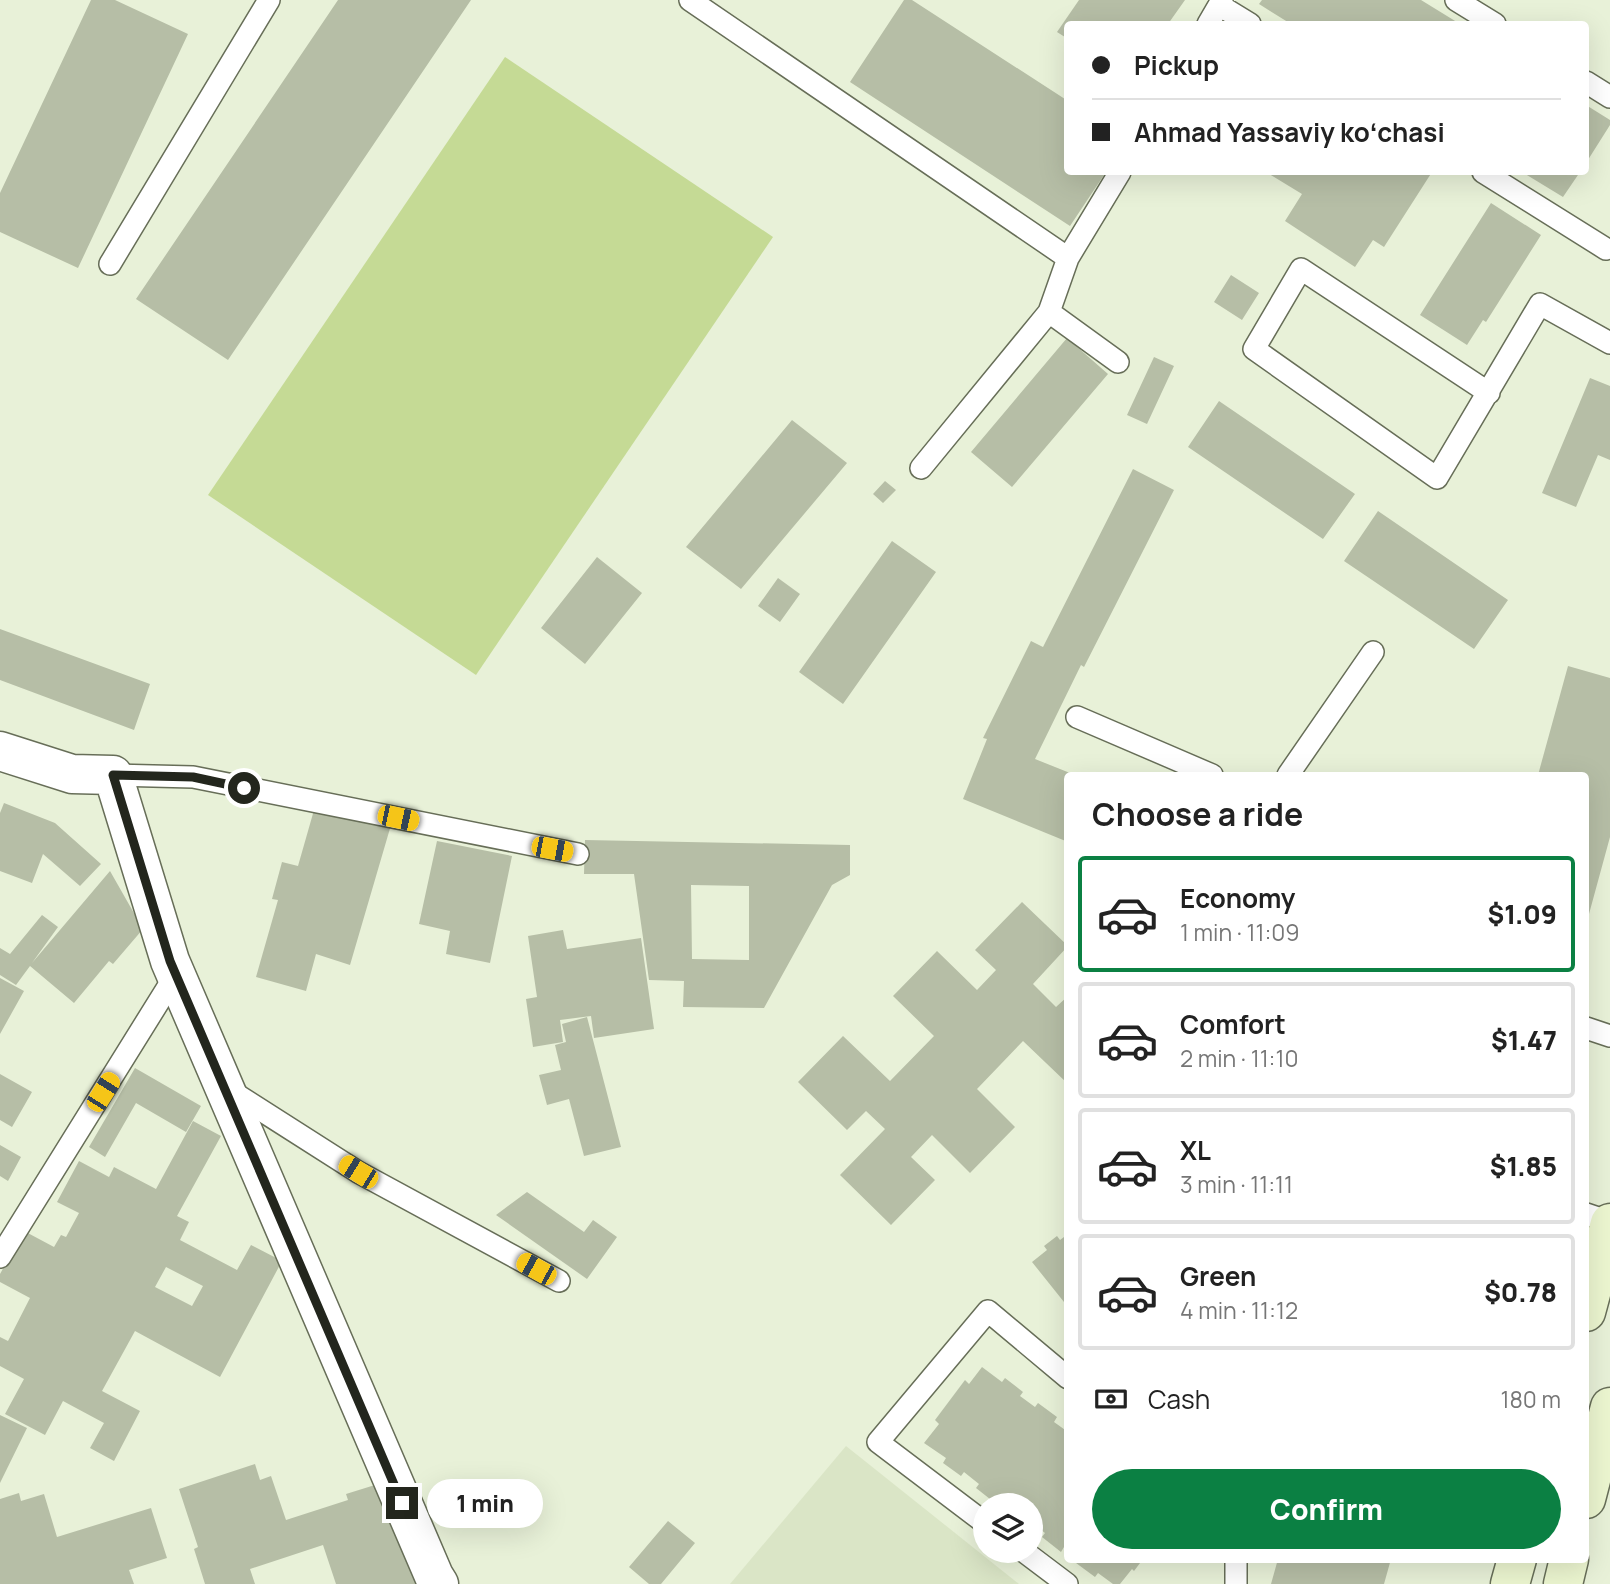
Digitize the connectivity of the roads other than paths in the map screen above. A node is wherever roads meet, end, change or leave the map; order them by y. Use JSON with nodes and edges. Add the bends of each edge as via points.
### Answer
{"nodes":[{"id":1,"x":269,"y":0,"type":"edge"},
{"id":2,"x":690,"y":0,"type":"edge"},
{"id":3,"x":1461,"y":1,"type":"edge"},
{"id":4,"x":1221,"y":3,"type":"edge"},
{"id":5,"x":1210,"y":21,"type":"edge"},
{"id":6,"x":1246,"y":21,"type":"edge"},
{"id":7,"x":1491,"y":21,"type":"edge"},
{"id":8,"x":1589,"y":84,"type":"edge"},
{"id":9,"x":1610,"y":97,"type":"edge"},
{"id":10,"x":1118,"y":175,"type":"edge"},
{"id":11,"x":1488,"y":175,"type":"edge"},
{"id":12,"x":1606,"y":249,"type":"dead end"},
{"id":13,"x":1068,"y":258,"type":"junction"},
{"id":14,"x":110,"y":264,"type":"dead end"},
{"id":15,"x":1049,"y":312,"type":"junction"},
{"id":16,"x":1610,"y":343,"type":"edge"},
{"id":17,"x":1118,"y":362,"type":"dead end"},
{"id":18,"x":1489,"y":393,"type":"junction"},
{"id":19,"x":921,"y":468,"type":"dead end"},
{"id":20,"x":1373,"y":652,"type":"dead end"},
{"id":21,"x":1077,"y":716,"type":"dead end"},
{"id":22,"x":0,"y":751,"type":"edge"},
{"id":23,"x":1205,"y":772,"type":"edge"},
{"id":24,"x":1290,"y":772,"type":"edge"},
{"id":25,"x":113,"y":775,"type":"junction"},
{"id":26,"x":578,"y":854,"type":"dead end"},
{"id":27,"x":176,"y":974,"type":"junction"},
{"id":28,"x":1589,"y":1029,"type":"edge"},
{"id":29,"x":1610,"y":1037,"type":"edge"},
{"id":30,"x":224,"y":1087,"type":"junction"},
{"id":31,"x":1589,"y":1215,"type":"edge"},
{"id":32,"x":1610,"y":1223,"type":"edge"},
{"id":33,"x":0,"y":1257,"type":"edge"},
{"id":34,"x":559,"y":1281,"type":"dead end"},
{"id":35,"x":1589,"y":1301,"type":"edge"},
{"id":36,"x":1064,"y":1375,"type":"edge"},
{"id":37,"x":1610,"y":1406,"type":"edge"},
{"id":38,"x":1589,"y":1487,"type":"edge"},
{"id":39,"x":973,"y":1513,"type":"edge"},
{"id":40,"x":1039,"y":1563,"type":"edge"},
{"id":41,"x":1236,"y":1563,"type":"edge"},
{"id":42,"x":1516,"y":1563,"type":"edge"},
{"id":43,"x":1568,"y":1563,"type":"edge"},
{"id":44,"x":439,"y":1584,"type":"edge"},
{"id":45,"x":1067,"y":1584,"type":"edge"},
{"id":46,"x":1236,"y":1584,"type":"edge"},
{"id":47,"x":1510,"y":1584,"type":"edge"},
{"id":48,"x":1563,"y":1584,"type":"edge"}],
"edges":[{"from":1,"to":14,"type":"lane"},
{"from":2,"to":13,"type":"lane"},
{"from":3,"to":7,"type":"lane"},
{"from":4,"to":5,"type":"lane"},
{"from":4,"to":6,"type":"lane"},
{"from":8,"to":9,"type":"lane"},
{"from":10,"to":13,"type":"lane"},
{"from":11,"to":12,"type":"lane"},
{"from":13,"to":15,"type":"lane"},
{"from":15,"to":17,"type":"lane"},
{"from":15,"to":19,"type":"lane"},
{"from":16,"to":18,"type":"lane","via":[[1540,304]]},
{"from":18,"to":18,"type":"lane","via":[[1301,269],[1254,349],[1437,478]]},
{"from":20,"to":24,"type":"lane"},
{"from":21,"to":23,"type":"lane"},
{"from":22,"to":25,"type":"street","via":[[72,774]]},
{"from":25,"to":26,"type":"lane","via":[[193,777]]},
{"from":25,"to":27,"type":"street"},
{"from":27,"to":30,"type":"street"},
{"from":27,"to":33,"type":"lane"},
{"from":28,"to":29,"type":"lane"},
{"from":30,"to":34,"type":"lane","via":[[358,1172]]},
{"from":30,"to":44,"type":"street"},
{"from":31,"to":32,"type":"lane"},
{"from":32,"to":35,"type":"main road"},
{"from":36,"to":39,"type":"lane","via":[[988,1311],[878,1441]]},
{"from":37,"to":38,"type":"main road"},
{"from":40,"to":45,"type":"lane"},
{"from":41,"to":46,"type":"lane"},
{"from":42,"to":47,"type":"main road"},
{"from":43,"to":48,"type":"main road"}]}
